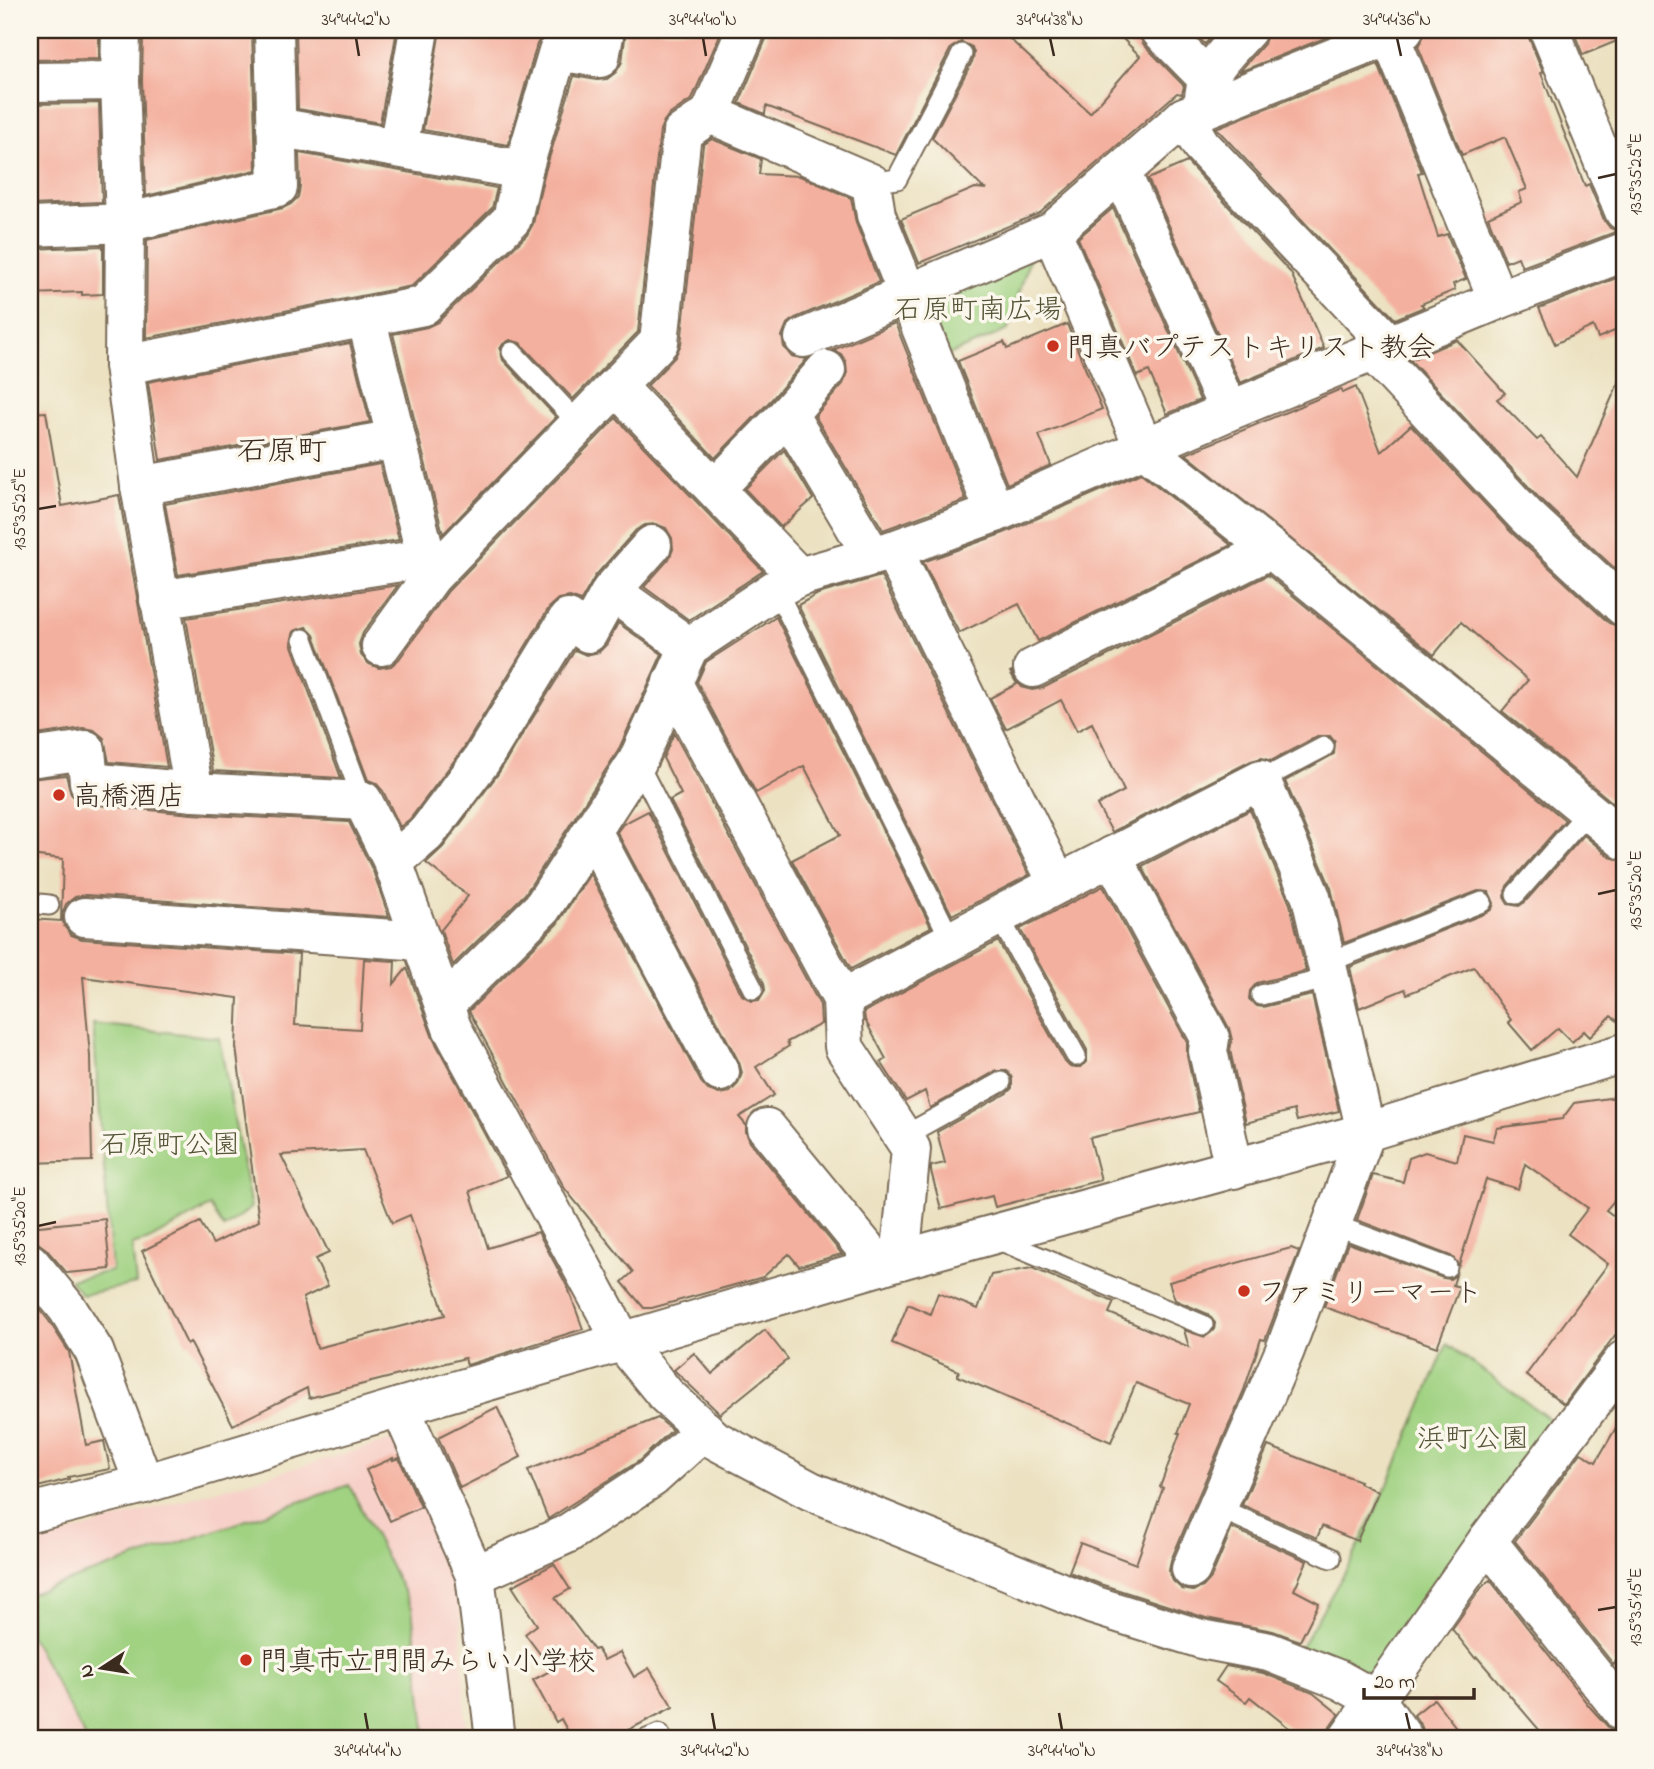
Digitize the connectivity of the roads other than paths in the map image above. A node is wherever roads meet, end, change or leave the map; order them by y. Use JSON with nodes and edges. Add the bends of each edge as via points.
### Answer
{"nodes":[{"id":1,"x":121,"y":30,"type":"edge"},
{"id":2,"x":274,"y":30,"type":"edge"},
{"id":3,"x":419,"y":30,"type":"edge"},
{"id":4,"x":606,"y":30,"type":"edge"},
{"id":5,"x":746,"y":30,"type":"edge"},
{"id":6,"x":1160,"y":30,"type":"edge"},
{"id":7,"x":1247,"y":30,"type":"edge"},
{"id":8,"x":1549,"y":30,"type":"edge"},
{"id":9,"x":1397,"y":33,"type":"edge"},
{"id":10,"x":962,"y":54,"type":"dead end"},
{"id":11,"x":120,"y":81,"type":"junction"},
{"id":12,"x":30,"y":82,"type":"edge"},
{"id":13,"x":1198,"y":101,"type":"junction"},
{"id":14,"x":710,"y":114,"type":"junction"},
{"id":15,"x":276,"y":127,"type":"junction"},
{"id":16,"x":398,"y":148,"type":"junction"},
{"id":17,"x":1614,"y":157,"type":"edge"},
{"id":18,"x":523,"y":170,"type":"junction"},
{"id":19,"x":1121,"y":172,"type":"junction"},
{"id":20,"x":871,"y":183,"type":"junction"},
{"id":21,"x":1624,"y":211,"type":"edge"},
{"id":22,"x":125,"y":223,"type":"junction"},
{"id":23,"x":30,"y":226,"type":"edge"},
{"id":24,"x":1052,"y":232,"type":"junction"},
{"id":25,"x":1624,"y":252,"type":"edge"},
{"id":26,"x":907,"y":292,"type":"junction"},
{"id":27,"x":1498,"y":300,"type":"junction"},
{"id":28,"x":366,"y":317,"type":"junction"},
{"id":29,"x":804,"y":338,"type":"dead end"},
{"id":30,"x":1382,"y":348,"type":"junction"},
{"id":31,"x":512,"y":352,"type":"dead end"},
{"id":32,"x":124,"y":365,"type":"junction"},
{"id":33,"x":826,"y":370,"type":"dead end"},
{"id":34,"x":616,"y":386,"type":"junction"},
{"id":35,"x":1229,"y":411,"type":"junction"},
{"id":36,"x":788,"y":414,"type":"junction"},
{"id":37,"x":579,"y":424,"type":"junction"},
{"id":38,"x":396,"y":439,"type":"junction"},
{"id":39,"x":1144,"y":449,"type":"junction"},
{"id":40,"x":139,"y":486,"type":"junction"},
{"id":41,"x":716,"y":488,"type":"junction"},
{"id":42,"x":995,"y":513,"type":"junction"},
{"id":43,"x":652,"y":545,"type":"dead end"},
{"id":44,"x":1271,"y":549,"type":"junction"},
{"id":45,"x":882,"y":552,"type":"junction"},
{"id":46,"x":429,"y":568,"type":"junction"},
{"id":47,"x":788,"y":583,"type":"junction"},
{"id":48,"x":611,"y":591,"type":"junction"},
{"id":49,"x":159,"y":600,"type":"junction"},
{"id":50,"x":1624,"y":607,"type":"edge"},
{"id":51,"x":303,"y":639,"type":"dead end"},
{"id":52,"x":380,"y":646,"type":"dead end"},
{"id":53,"x":689,"y":647,"type":"junction"},
{"id":54,"x":1033,"y":668,"type":"dead end"},
{"id":55,"x":672,"y":682,"type":"junction"},
{"id":56,"x":1324,"y":747,"type":"dead end"},
{"id":57,"x":30,"y":758,"type":"edge"},
{"id":58,"x":637,"y":761,"type":"junction"},
{"id":59,"x":1261,"y":780,"type":"junction"},
{"id":60,"x":194,"y":792,"type":"junction"},
{"id":61,"x":363,"y":801,"type":"junction"},
{"id":62,"x":1589,"y":811,"type":"junction"},
{"id":63,"x":592,"y":831,"type":"junction"},
{"id":64,"x":1624,"y":840,"type":"edge"},
{"id":65,"x":1112,"y":856,"type":"junction"},
{"id":66,"x":393,"y":862,"type":"junction"},
{"id":67,"x":1058,"y":884,"type":"junction"},
{"id":68,"x":1516,"y":894,"type":"dead end"},
{"id":69,"x":1482,"y":902,"type":"dead end"},
{"id":70,"x":54,"y":908,"type":"edge"},
{"id":71,"x":998,"y":915,"type":"junction"},
{"id":72,"x":951,"y":940,"type":"junction"},
{"id":73,"x":422,"y":941,"type":"junction"},
{"id":74,"x":1328,"y":971,"type":"junction"},
{"id":75,"x":753,"y":989,"type":"dead end"},
{"id":76,"x":1261,"y":995,"type":"dead end"},
{"id":77,"x":842,"y":999,"type":"junction"},
{"id":78,"x":445,"y":1004,"type":"junction"},
{"id":79,"x":1624,"y":1053,"type":"edge"},
{"id":80,"x":1076,"y":1056,"type":"dead end"},
{"id":81,"x":720,"y":1072,"type":"dead end"},
{"id":82,"x":1001,"y":1082,"type":"dead end"},
{"id":83,"x":767,"y":1128,"type":"dead end"},
{"id":84,"x":1366,"y":1132,"type":"junction"},
{"id":85,"x":902,"y":1137,"type":"junction"},
{"id":86,"x":1234,"y":1169,"type":"junction"},
{"id":87,"x":1332,"y":1224,"type":"junction"},
{"id":88,"x":990,"y":1236,"type":"junction"},
{"id":89,"x":30,"y":1263,"type":"edge"},
{"id":90,"x":890,"y":1263,"type":"junction"},
{"id":91,"x":1447,"y":1267,"type":"dead end"},
{"id":92,"x":1203,"y":1325,"type":"dead end"},
{"id":93,"x":622,"y":1341,"type":"junction"},
{"id":94,"x":1624,"y":1360,"type":"edge"},
{"id":95,"x":400,"y":1407,"type":"junction"},
{"id":96,"x":705,"y":1430,"type":"junction"},
{"id":97,"x":144,"y":1484,"type":"junction"},
{"id":98,"x":1218,"y":1508,"type":"junction"},
{"id":99,"x":30,"y":1513,"type":"edge"},
{"id":100,"x":1487,"y":1541,"type":"junction"},
{"id":101,"x":1331,"y":1558,"type":"dead end"},
{"id":102,"x":1191,"y":1569,"type":"dead end"},
{"id":103,"x":475,"y":1575,"type":"junction"},
{"id":104,"x":1376,"y":1700,"type":"junction"},
{"id":105,"x":1623,"y":1709,"type":"edge"},
{"id":106,"x":495,"y":1739,"type":"edge"},
{"id":107,"x":647,"y":1739,"type":"edge"},
{"id":108,"x":662,"y":1739,"type":"edge"},
{"id":109,"x":1348,"y":1739,"type":"edge"},
{"id":110,"x":1404,"y":1739,"type":"edge"}],
"edges":[{"from":1,"to":11,"type":"street"},
{"from":2,"to":15,"type":"street"},
{"from":3,"to":16,"type":"street"},
{"from":4,"to":18,"type":"street","via":[[600,58],[558,51]]},
{"from":5,"to":14,"type":"street"},
{"from":6,"to":13,"type":"street"},
{"from":7,"to":13,"type":"street"},
{"from":8,"to":17,"type":"street"},
{"from":9,"to":13,"type":"street"},
{"from":9,"to":27,"type":"street"},
{"from":10,"to":20,"type":"lane","via":[[897,179]]},
{"from":11,"to":12,"type":"street"},
{"from":11,"to":22,"type":"street"},
{"from":13,"to":19,"type":"street"},
{"from":13,"to":30,"type":"street","via":[[1201,145]]},
{"from":14,"to":20,"type":"street"},
{"from":14,"to":34,"type":"street","via":[[682,132],[659,342]]},
{"from":15,"to":16,"type":"street"},
{"from":15,"to":22,"type":"street","via":[[278,187]]},
{"from":16,"to":18,"type":"street"},
{"from":17,"to":21,"type":"street"},
{"from":18,"to":28,"type":"street","via":[[512,219],[423,306]]},
{"from":19,"to":24,"type":"street"},
{"from":19,"to":35,"type":"street"},
{"from":20,"to":26,"type":"street","via":[[876,215]]},
{"from":22,"to":23,"type":"street"},
{"from":22,"to":32,"type":"street"},
{"from":24,"to":26,"type":"street"},
{"from":24,"to":39,"type":"street"},
{"from":25,"to":27,"type":"street"},
{"from":26,"to":29,"type":"street"},
{"from":26,"to":42,"type":"street"},
{"from":27,"to":30,"type":"street"},
{"from":28,"to":32,"type":"street"},
{"from":28,"to":38,"type":"street"},
{"from":30,"to":35,"type":"street"},
{"from":30,"to":50,"type":"street","via":[[1526,516]]},
{"from":31,"to":37,"type":"lane"},
{"from":32,"to":40,"type":"street"},
{"from":33,"to":36,"type":"street"},
{"from":34,"to":37,"type":"street"},
{"from":34,"to":41,"type":"street"},
{"from":35,"to":39,"type":"street"},
{"from":36,"to":41,"type":"street"},
{"from":36,"to":45,"type":"street"},
{"from":37,"to":46,"type":"street"},
{"from":38,"to":40,"type":"street"},
{"from":38,"to":46,"type":"street"},
{"from":39,"to":42,"type":"street"},
{"from":39,"to":44,"type":"street"},
{"from":40,"to":49,"type":"street"},
{"from":41,"to":47,"type":"street"},
{"from":42,"to":45,"type":"street"},
{"from":43,"to":48,"type":"street"},
{"from":44,"to":54,"type":"street"},
{"from":44,"to":62,"type":"street"},
{"from":45,"to":47,"type":"street"},
{"from":45,"to":67,"type":"street"},
{"from":46,"to":49,"type":"street"},
{"from":46,"to":52,"type":"street"},
{"from":47,"to":53,"type":"street"},
{"from":47,"to":72,"type":"lane"},
{"from":48,"to":53,"type":"street"},
{"from":48,"to":66,"type":"street","via":[[588,633],[568,619],[481,761],[426,834]]},
{"from":49,"to":60,"type":"street"},
{"from":51,"to":61,"type":"lane"},
{"from":53,"to":55,"type":"street"},
{"from":55,"to":58,"type":"street"},
{"from":55,"to":77,"type":"street"},
{"from":56,"to":59,"type":"lane"},
{"from":57,"to":60,"type":"street","via":[[86,750],[89,782]]},
{"from":58,"to":63,"type":"street"},
{"from":58,"to":75,"type":"lane"},
{"from":59,"to":65,"type":"street"},
{"from":59,"to":74,"type":"street","via":[[1311,897]]},
{"from":60,"to":61,"type":"street"},
{"from":61,"to":66,"type":"street"},
{"from":62,"to":64,"type":"street"},
{"from":62,"to":68,"type":"lane"},
{"from":63,"to":78,"type":"street","via":[[542,908]]},
{"from":63,"to":81,"type":"street"},
{"from":65,"to":67,"type":"street"},
{"from":65,"to":86,"type":"street","via":[[1210,1038],[1208,1051]]},
{"from":66,"to":73,"type":"street"},
{"from":67,"to":71,"type":"street"},
{"from":69,"to":74,"type":"lane"},
{"from":70,"to":73,"type":"street"},
{"from":71,"to":72,"type":"street"},
{"from":71,"to":80,"type":"lane"},
{"from":72,"to":77,"type":"street"},
{"from":73,"to":78,"type":"street"},
{"from":74,"to":76,"type":"lane"},
{"from":74,"to":84,"type":"street"},
{"from":77,"to":85,"type":"street","via":[[844,1047]]},
{"from":78,"to":93,"type":"street","via":[[452,1028]]},
{"from":79,"to":84,"type":"street"},
{"from":82,"to":85,"type":"lane"},
{"from":83,"to":90,"type":"street"},
{"from":84,"to":86,"type":"street"},
{"from":84,"to":87,"type":"street"},
{"from":85,"to":90,"type":"street","via":[[911,1149]]},
{"from":86,"to":88,"type":"street"},
{"from":87,"to":91,"type":"lane"},
{"from":87,"to":98,"type":"street"},
{"from":88,"to":90,"type":"street"},
{"from":88,"to":92,"type":"lane"},
{"from":89,"to":97,"type":"street","via":[[94,1351]]},
{"from":90,"to":93,"type":"street"},
{"from":93,"to":95,"type":"street"},
{"from":93,"to":96,"type":"street","via":[[666,1395]]},
{"from":94,"to":100,"type":"street"},
{"from":95,"to":97,"type":"street"},
{"from":95,"to":103,"type":"street"},
{"from":96,"to":103,"type":"street","via":[[652,1478],[567,1534]]},
{"from":96,"to":104,"type":"street","via":[[715,1440],[811,1491],[1093,1605],[1201,1639],[1269,1652],[1340,1680]]},
{"from":97,"to":99,"type":"street"},
{"from":98,"to":101,"type":"lane"},
{"from":98,"to":102,"type":"street"},
{"from":100,"to":104,"type":"street"},
{"from":100,"to":105,"type":"street"},
{"from":103,"to":106,"type":"street"},
{"from":104,"to":109,"type":"street"},
{"from":104,"to":110,"type":"street"},
{"from":107,"to":108,"type":"lane","via":[[659,1734]]}]}
